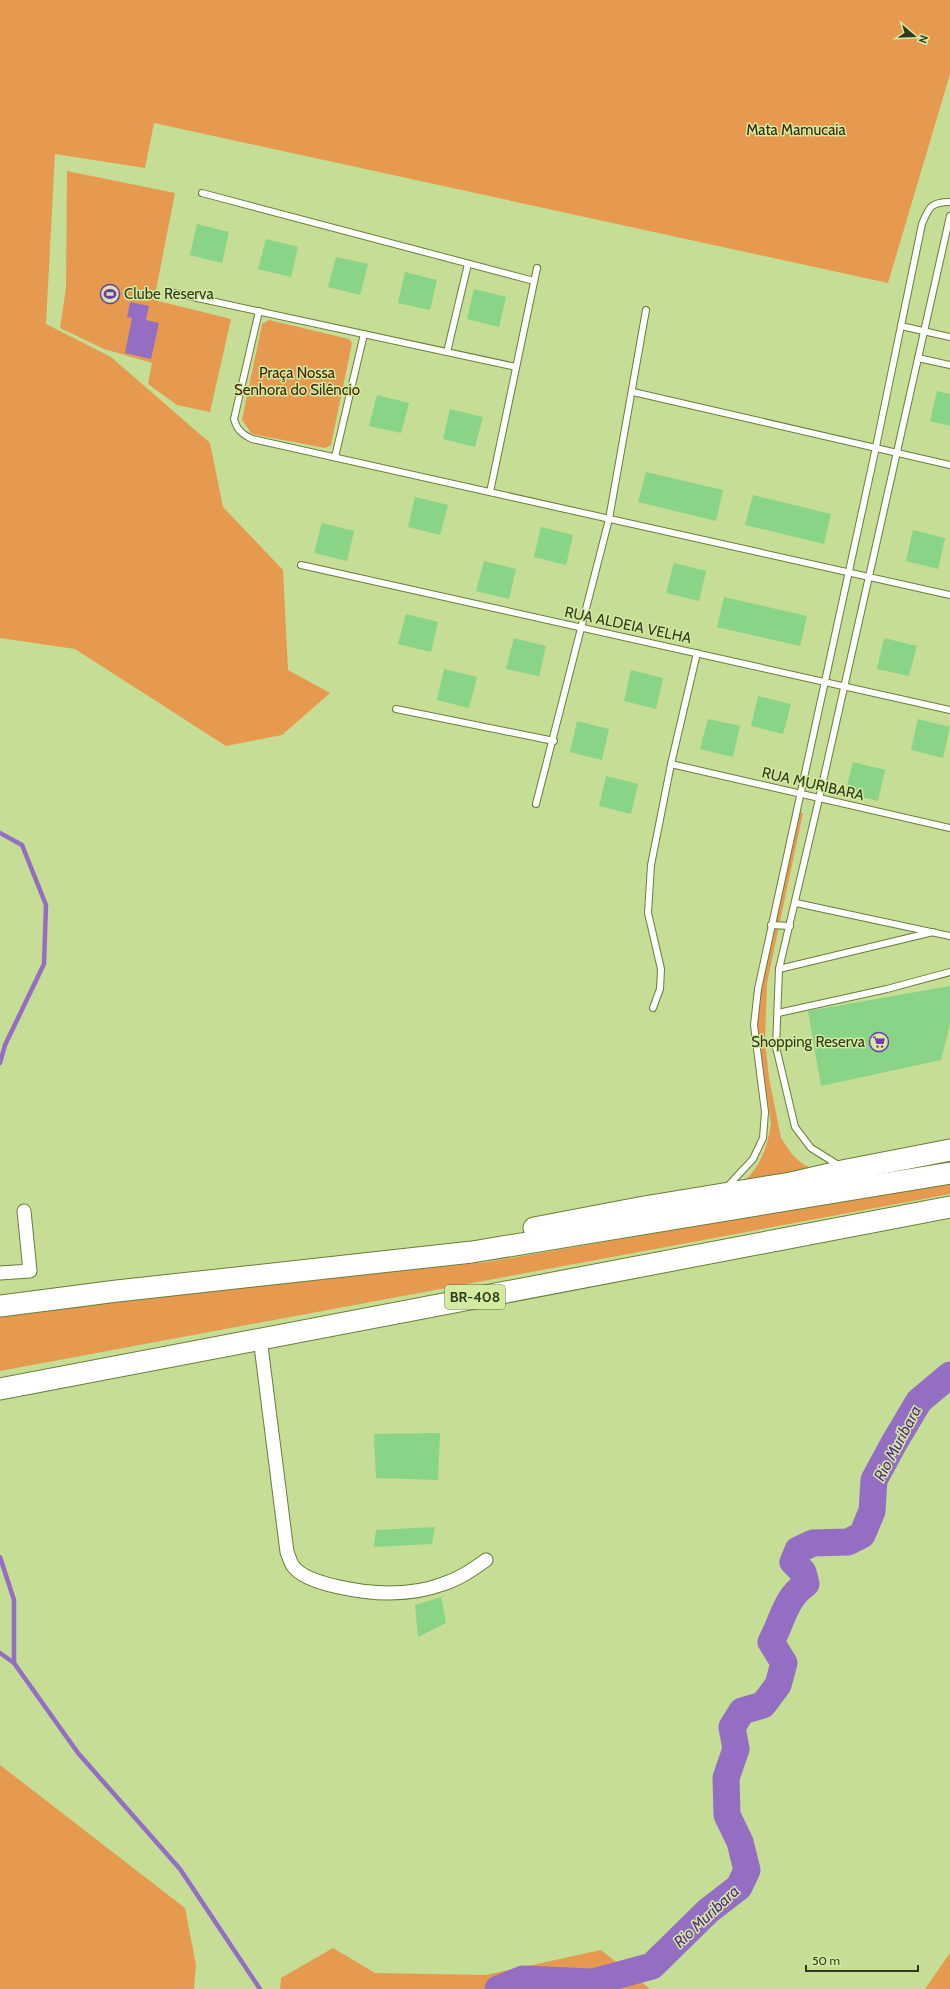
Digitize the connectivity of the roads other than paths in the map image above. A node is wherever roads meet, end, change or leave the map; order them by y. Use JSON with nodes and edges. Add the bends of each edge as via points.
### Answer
{"nodes":[{"id":1,"x":202,"y":193,"type":"dead end"},
{"id":2,"x":950,"y":202,"type":"edge"},
{"id":3,"x":950,"y":216,"type":"edge"},
{"id":4,"x":468,"y":264,"type":"junction"},
{"id":5,"x":537,"y":268,"type":"dead end"},
{"id":6,"x":534,"y":280,"type":"junction"},
{"id":7,"x":174,"y":293,"type":"dead end"},
{"id":8,"x":646,"y":310,"type":"dead end"},
{"id":9,"x":259,"y":311,"type":"junction"},
{"id":10,"x":901,"y":326,"type":"junction"},
{"id":11,"x":924,"y":331,"type":"junction"},
{"id":12,"x":364,"y":334,"type":"junction"},
{"id":13,"x":950,"y":337,"type":"edge"},
{"id":14,"x":448,"y":352,"type":"junction"},
{"id":15,"x":918,"y":358,"type":"junction"},
{"id":16,"x":950,"y":365,"type":"edge"},
{"id":17,"x":516,"y":367,"type":"junction"},
{"id":18,"x":633,"y":392,"type":"junction"},
{"id":19,"x":876,"y":447,"type":"junction"},
{"id":20,"x":898,"y":453,"type":"junction"},
{"id":21,"x":335,"y":457,"type":"junction"},
{"id":22,"x":950,"y":465,"type":"edge"},
{"id":23,"x":490,"y":492,"type":"junction"},
{"id":24,"x":609,"y":519,"type":"junction"},
{"id":25,"x":301,"y":565,"type":"dead end"},
{"id":26,"x":849,"y":574,"type":"junction"},
{"id":27,"x":869,"y":577,"type":"junction"},
{"id":28,"x":950,"y":595,"type":"edge"},
{"id":29,"x":582,"y":629,"type":"junction"},
{"id":30,"x":697,"y":653,"type":"junction"},
{"id":31,"x":826,"y":681,"type":"junction"},
{"id":32,"x":844,"y":686,"type":"junction"},
{"id":33,"x":396,"y":709,"type":"dead end"},
{"id":34,"x":950,"y":710,"type":"edge"},
{"id":35,"x":554,"y":741,"type":"junction"},
{"id":36,"x":671,"y":764,"type":"junction"},
{"id":37,"x":801,"y":795,"type":"junction"},
{"id":38,"x":819,"y":799,"type":"junction"},
{"id":39,"x":536,"y":804,"type":"dead end"},
{"id":40,"x":950,"y":828,"type":"edge"},
{"id":41,"x":796,"y":903,"type":"junction"},
{"id":42,"x":771,"y":925,"type":"junction"},
{"id":43,"x":790,"y":926,"type":"junction"},
{"id":44,"x":933,"y":932,"type":"junction"},
{"id":45,"x":950,"y":936,"type":"edge"},
{"id":46,"x":779,"y":969,"type":"junction"},
{"id":47,"x":950,"y":972,"type":"edge"},
{"id":48,"x":653,"y":1008,"type":"dead end"},
{"id":49,"x":778,"y":1013,"type":"junction"},
{"id":50,"x":950,"y":1150,"type":"edge"},
{"id":51,"x":847,"y":1170,"type":"junction"},
{"id":52,"x":950,"y":1173,"type":"edge"},
{"id":53,"x":720,"y":1194,"type":"junction"},
{"id":54,"x":950,"y":1206,"type":"edge"},
{"id":55,"x":24,"y":1211,"type":"dead end"},
{"id":56,"x":472,"y":1252,"type":"junction"},
{"id":57,"x":0,"y":1273,"type":"edge"},
{"id":58,"x":0,"y":1306,"type":"edge"},
{"id":59,"x":260,"y":1338,"type":"junction"},
{"id":60,"x":0,"y":1389,"type":"edge"},
{"id":61,"x":486,"y":1560,"type":"dead end"}],
"edges":[{"from":1,"to":4,"type":"lane"},
{"from":2,"to":10,"type":"lane","via":[[932,205],[922,224]]},
{"from":3,"to":11,"type":"lane"},
{"from":4,"to":6,"type":"lane"},
{"from":4,"to":14,"type":"lane"},
{"from":5,"to":6,"type":"lane"},
{"from":6,"to":17,"type":"lane"},
{"from":7,"to":9,"type":"lane"},
{"from":8,"to":18,"type":"lane"},
{"from":9,"to":12,"type":"lane"},
{"from":9,"to":21,"type":"lane","via":[[234,419],[236,428],[252,439]]},
{"from":10,"to":11,"type":"lane"},
{"from":10,"to":19,"type":"lane"},
{"from":11,"to":13,"type":"lane"},
{"from":11,"to":15,"type":"lane"},
{"from":12,"to":14,"type":"lane"},
{"from":12,"to":21,"type":"lane"},
{"from":14,"to":17,"type":"lane"},
{"from":15,"to":16,"type":"lane"},
{"from":15,"to":20,"type":"lane"},
{"from":17,"to":23,"type":"lane"},
{"from":18,"to":19,"type":"lane"},
{"from":18,"to":24,"type":"lane"},
{"from":19,"to":20,"type":"lane"},
{"from":19,"to":26,"type":"lane"},
{"from":20,"to":22,"type":"lane"},
{"from":20,"to":27,"type":"lane"},
{"from":21,"to":23,"type":"lane"},
{"from":23,"to":24,"type":"lane"},
{"from":24,"to":26,"type":"lane"},
{"from":24,"to":29,"type":"lane"},
{"from":25,"to":29,"type":"lane","name":"RUA ALDEIA VELHA"},
{"from":26,"to":27,"type":"lane"},
{"from":26,"to":31,"type":"lane"},
{"from":27,"to":28,"type":"lane"},
{"from":27,"to":32,"type":"lane"},
{"from":29,"to":30,"type":"lane","name":"RUA ALDEIA VELHA"},
{"from":29,"to":35,"type":"lane"},
{"from":30,"to":31,"type":"lane","name":"RUA ALDEIA VELHA"},
{"from":30,"to":36,"type":"lane"},
{"from":31,"to":32,"type":"lane","name":"RUA ALDEIA VELHA"},
{"from":31,"to":37,"type":"lane"},
{"from":32,"to":34,"type":"lane","name":"RUA ALDEIA VELHA"},
{"from":32,"to":38,"type":"lane"},
{"from":33,"to":35,"type":"lane"},
{"from":35,"to":39,"type":"lane"},
{"from":36,"to":37,"type":"lane","name":"RUA MURIBARA"},
{"from":36,"to":48,"type":"lane","via":[[651,865],[648,913],[661,969],[660,989]]},
{"from":37,"to":38,"type":"lane","name":"RUA MURIBARA"},
{"from":37,"to":42,"type":"lane"},
{"from":38,"to":40,"type":"lane","name":"RUA MURIBARA"},
{"from":38,"to":41,"type":"lane"},
{"from":41,"to":43,"type":"lane"},
{"from":41,"to":44,"type":"lane"},
{"from":42,"to":43,"type":"lane"},
{"from":42,"to":53,"type":"lane","via":[[758,989],[754,1025],[765,1112],[763,1138],[753,1159]]},
{"from":43,"to":46,"type":"lane"},
{"from":44,"to":45,"type":"lane"},
{"from":44,"to":46,"type":"lane"},
{"from":46,"to":49,"type":"lane"},
{"from":47,"to":49,"type":"lane"},
{"from":49,"to":51,"type":"lane","via":[[776,1047],[795,1127],[811,1148]]},
{"from":50,"to":51,"type":"highway"},
{"from":51,"to":53,"type":"highway","via":[[791,1183]]},
{"from":52,"to":56,"type":"highway"},
{"from":53,"to":56,"type":"highway","via":[[544,1226],[508,1235]]},
{"from":54,"to":59,"type":"highway","number":"BR-408"},
{"from":55,"to":57,"type":"street","via":[[30,1271]]},
{"from":56,"to":58,"type":"highway"},
{"from":59,"to":60,"type":"highway","number":"BR-408"},
{"from":59,"to":61,"type":"street","via":[[287,1552],[293,1566],[304,1576],[322,1582],[362,1591],[390,1593],[443,1584],[467,1574]]}]}
